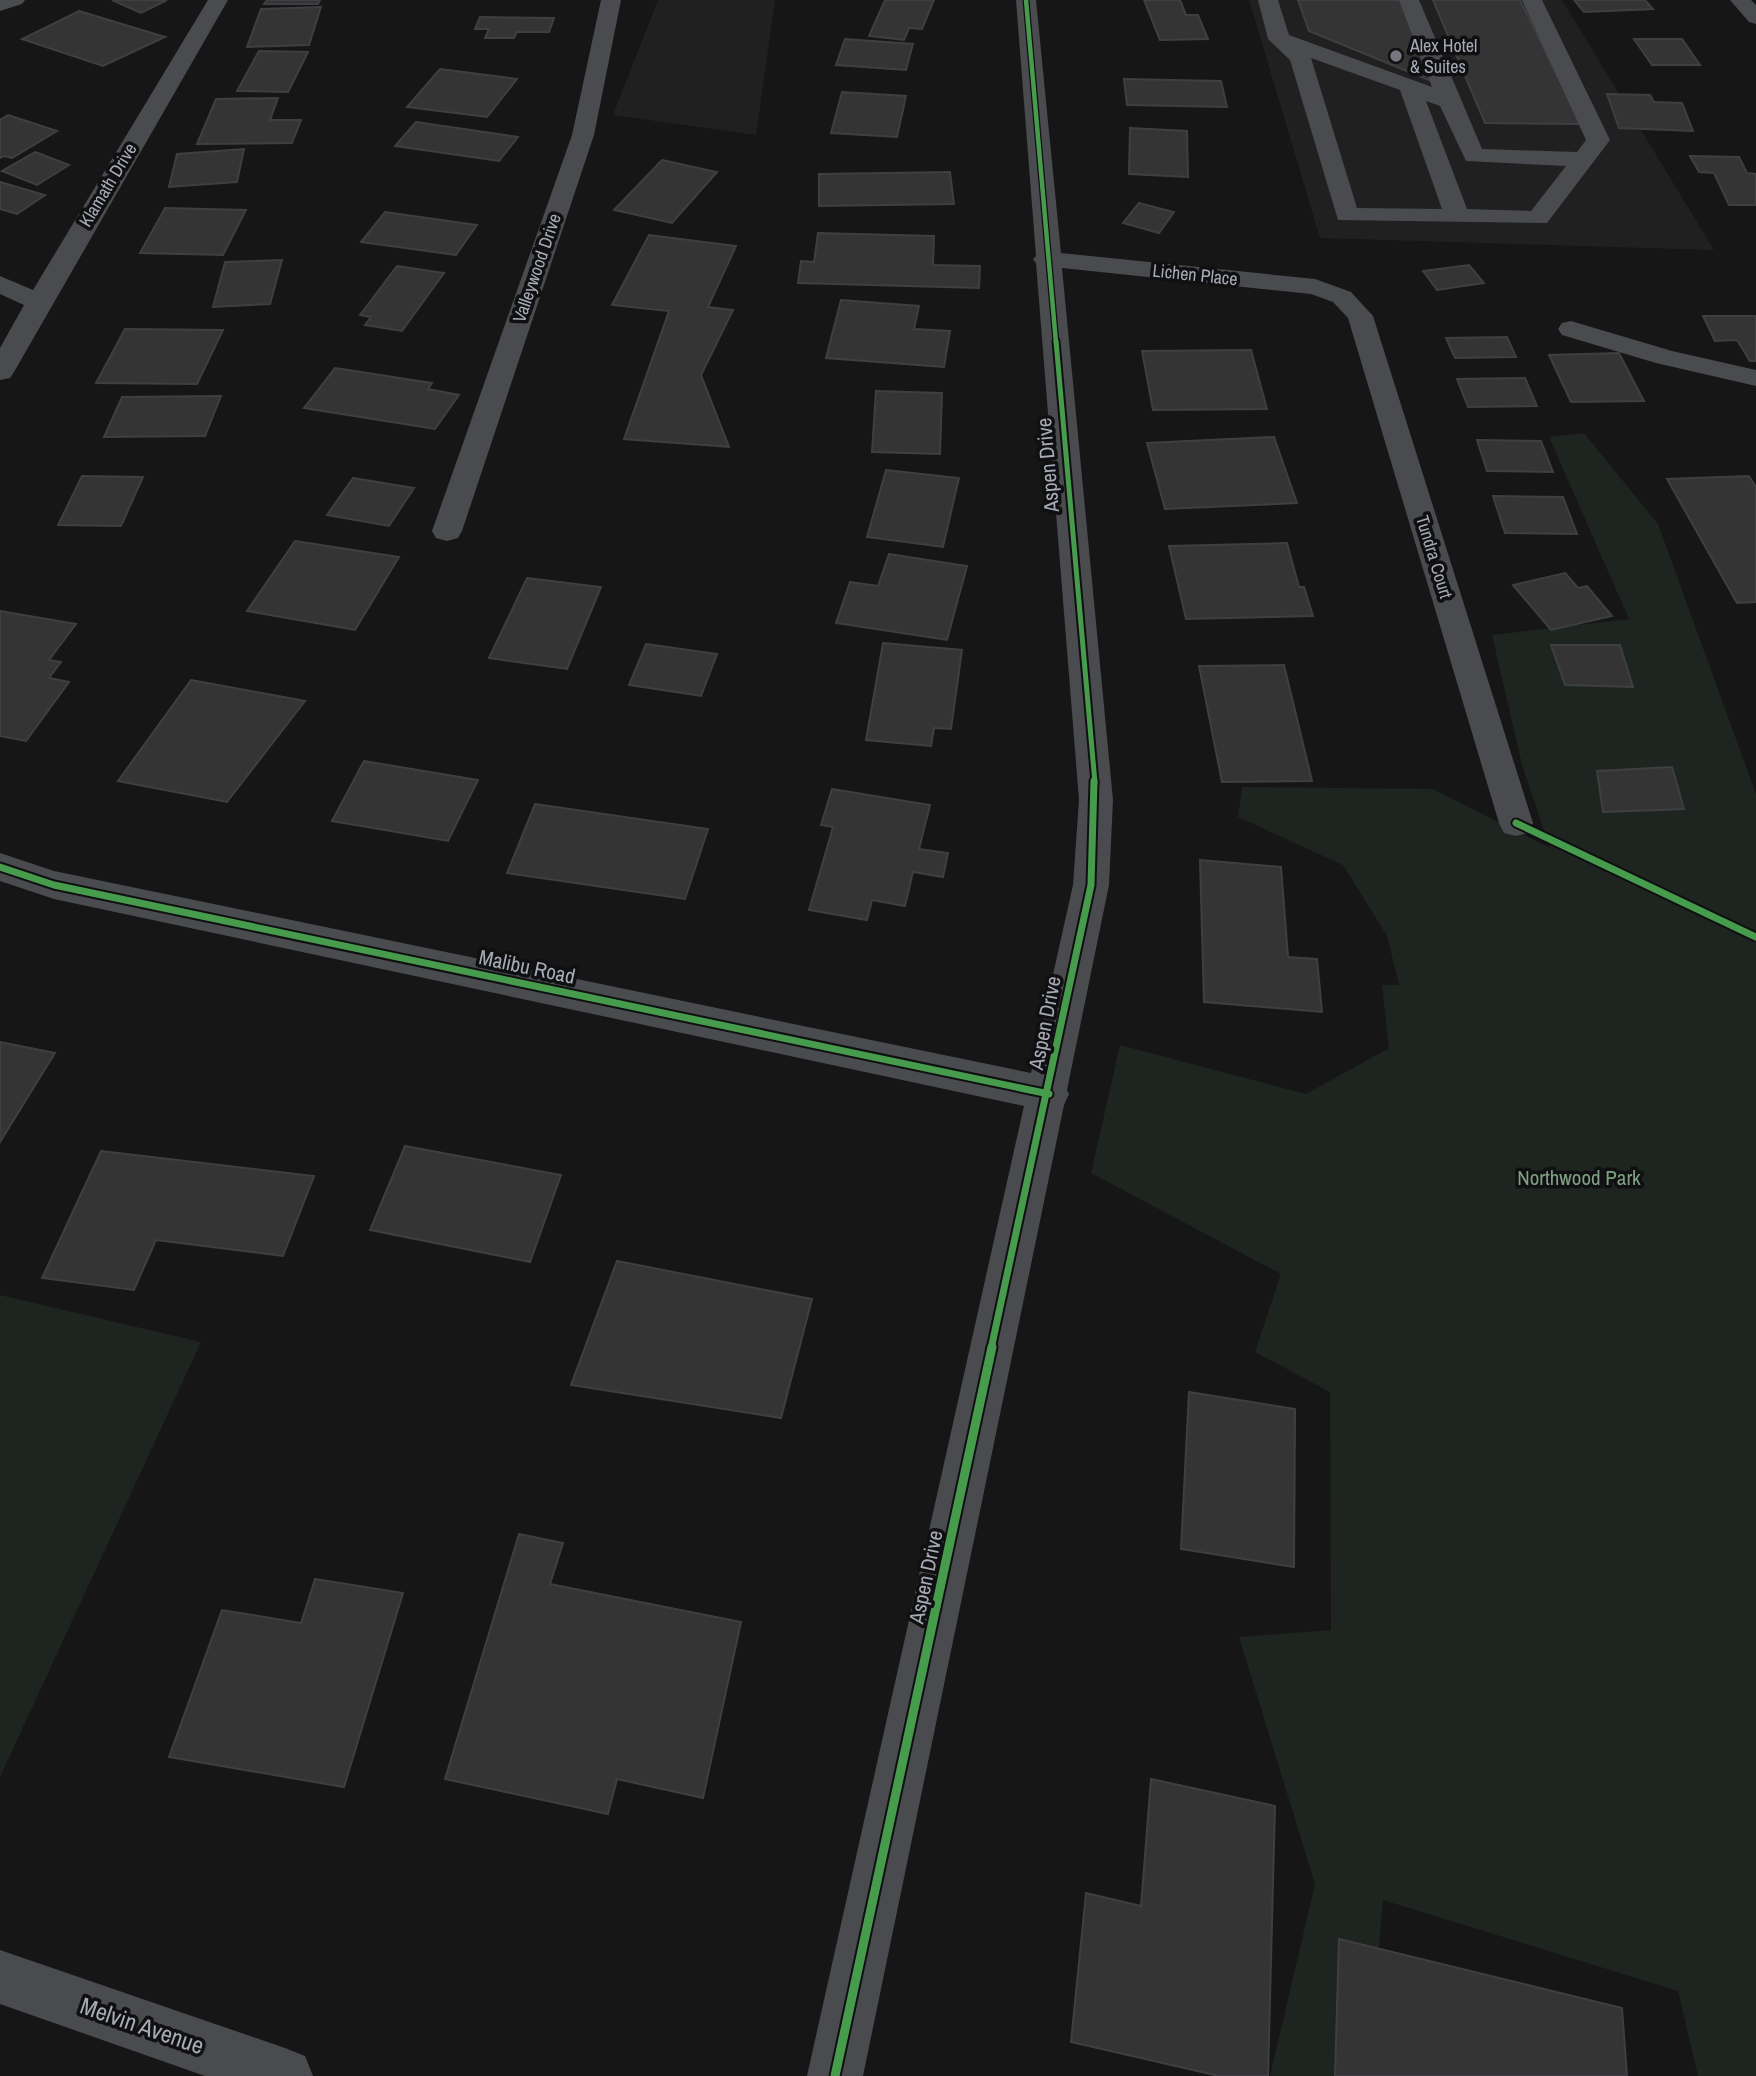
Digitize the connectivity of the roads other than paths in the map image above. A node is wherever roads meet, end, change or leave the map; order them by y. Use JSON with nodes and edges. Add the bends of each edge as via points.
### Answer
{"nodes":[{"id":1,"x":15,"y":0,"type":"edge"},
{"id":2,"x":218,"y":0,"type":"edge"},
{"id":3,"x":611,"y":0,"type":"edge"},
{"id":4,"x":1026,"y":0,"type":"edge"},
{"id":5,"x":1268,"y":0,"type":"edge"},
{"id":6,"x":1409,"y":0,"type":"edge"},
{"id":7,"x":1531,"y":0,"type":"edge"},
{"id":8,"x":1740,"y":0,"type":"edge"},
{"id":9,"x":0,"y":5,"type":"edge"},
{"id":10,"x":1756,"y":18,"type":"edge"},
{"id":11,"x":1279,"y":39,"type":"junction"},
{"id":12,"x":1409,"y":86,"type":"junction"},
{"id":13,"x":1449,"y":102,"type":"junction"},
{"id":14,"x":1584,"y":159,"type":"junction"},
{"id":15,"x":1457,"y":216,"type":"junction"},
{"id":16,"x":1046,"y":259,"type":"junction"},
{"id":17,"x":0,"y":284,"type":"edge"},
{"id":18,"x":1342,"y":297,"type":"joint"},
{"id":19,"x":39,"y":302,"type":"junction"},
{"id":20,"x":1572,"y":329,"type":"dead end"},
{"id":21,"x":0,"y":372,"type":"edge"},
{"id":22,"x":1756,"y":378,"type":"edge"},
{"id":23,"x":447,"y":531,"type":"dead end"},
{"id":24,"x":1516,"y":824,"type":"dead end"},
{"id":25,"x":0,"y":867,"type":"edge"},
{"id":26,"x":1049,"y":1094,"type":"junction"},
{"id":27,"x":0,"y":1977,"type":"edge"},
{"id":28,"x":285,"y":2076,"type":"edge"},
{"id":29,"x":835,"y":2076,"type":"edge"}],
"edges":[{"from":1,"to":9,"type":"street"},
{"from":2,"to":19,"type":"street","name":"Klamath Drive"},
{"from":3,"to":23,"type":"street","name":"Valleywood Drive","via":[[583,135]]},
{"from":4,"to":16,"type":"street","name":"Aspen Drive"},
{"from":5,"to":11,"type":"street"},
{"from":6,"to":13,"type":"street"},
{"from":7,"to":14,"type":"street","via":[[1598,140]]},
{"from":8,"to":10,"type":"street"},
{"from":11,"to":12,"type":"street"},
{"from":11,"to":15,"type":"street","via":[[1300,58],[1347,215]]},
{"from":12,"to":13,"type":"street"},
{"from":12,"to":15,"type":"street"},
{"from":13,"to":14,"type":"street","via":[[1474,156]]},
{"from":14,"to":15,"type":"street","via":[[1538,218]]},
{"from":16,"to":18,"type":"street","name":"Lichen Place","via":[[1315,287]]},
{"from":16,"to":26,"type":"street","name":"Aspen Drive","via":[[1096,800],[1091,885]]},
{"from":17,"to":19,"type":"street"},
{"from":18,"to":24,"type":"street","name":"Tundra Court","via":[[1360,316]]},
{"from":19,"to":21,"type":"street","name":"Klamath Drive"},
{"from":20,"to":22,"type":"street"},
{"from":25,"to":26,"type":"street","name":"Malibu Road","via":[[54,885]]},
{"from":26,"to":29,"type":"street","name":"Aspen Drive"},
{"from":27,"to":28,"type":"street","name":"Melvin Avenue"}]}
